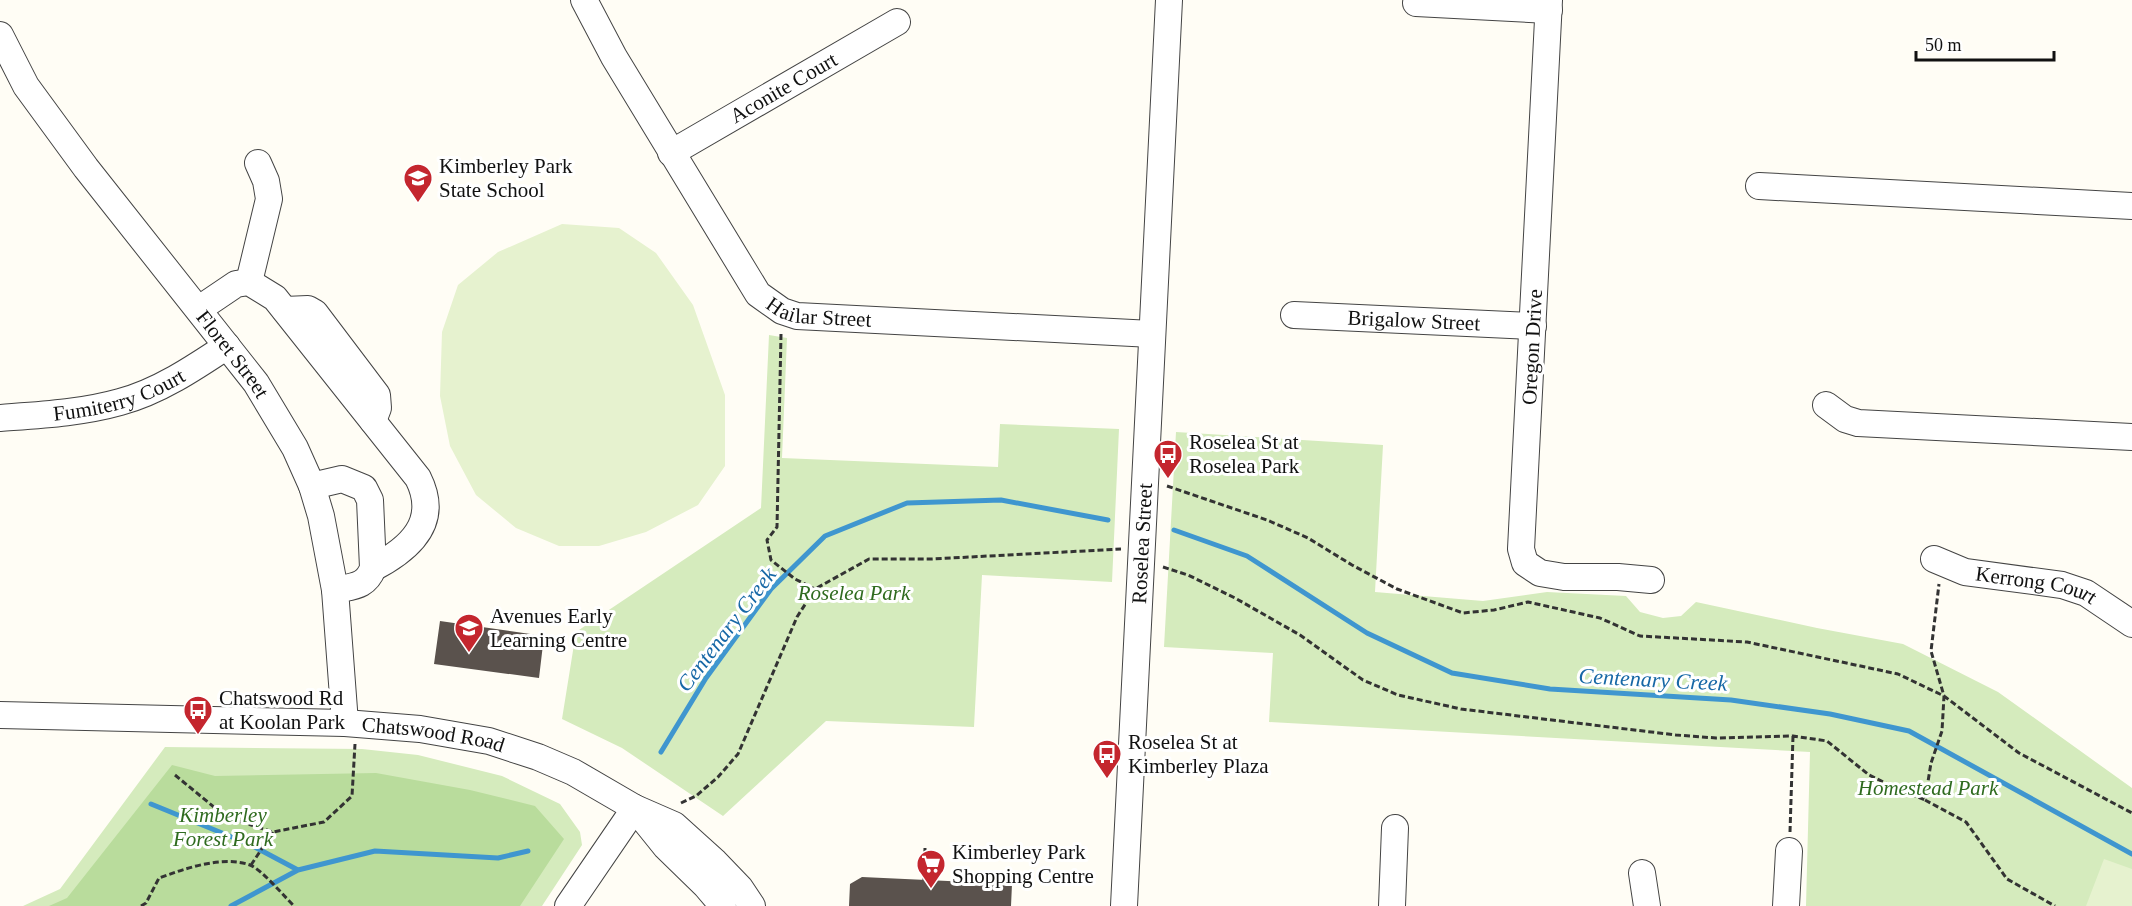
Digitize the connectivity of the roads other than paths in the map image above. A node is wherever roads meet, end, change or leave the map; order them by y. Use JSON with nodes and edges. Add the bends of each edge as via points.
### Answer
{"nodes":[{"id":1,"x":584,"y":0,"type":"edge"},
{"id":2,"x":1169,"y":0,"type":"edge"},
{"id":3,"x":1416,"y":3,"type":"dead end"},
{"id":4,"x":1549,"y":5,"type":"edge"},
{"id":5,"x":897,"y":22,"type":"dead end"},
{"id":6,"x":1,"y":38,"type":"edge"},
{"id":7,"x":671,"y":153,"type":"junction"},
{"id":8,"x":258,"y":163,"type":"dead end"},
{"id":9,"x":1759,"y":186,"type":"dead end"},
{"id":10,"x":2132,"y":206,"type":"edge"},
{"id":11,"x":249,"y":282,"type":"junction"},
{"id":12,"x":199,"y":309,"type":"junction"},
{"id":13,"x":1294,"y":315,"type":"dead end"},
{"id":14,"x":1533,"y":326,"type":"junction"},
{"id":15,"x":1152,"y":334,"type":"junction"},
{"id":16,"x":227,"y":346,"type":"junction"},
{"id":17,"x":1826,"y":405,"type":"dead end"},
{"id":18,"x":0,"y":418,"type":"edge"},
{"id":19,"x":2132,"y":437,"type":"edge"},
{"id":20,"x":312,"y":486,"type":"junction"},
{"id":21,"x":1934,"y":559,"type":"road end"},
{"id":22,"x":374,"y":568,"type":"junction"},
{"id":23,"x":1651,"y":580,"type":"dead end"},
{"id":24,"x":334,"y":590,"type":"junction"},
{"id":25,"x":2132,"y":624,"type":"edge"},
{"id":26,"x":0,"y":715,"type":"edge"},
{"id":27,"x":350,"y":733,"type":"junction"},
{"id":28,"x":635,"y":808,"type":"junction"},
{"id":29,"x":1395,"y":828,"type":"dead end"},
{"id":30,"x":1789,"y":851,"type":"road end"},
{"id":31,"x":1642,"y":873,"type":"dead end"},
{"id":32,"x":740,"y":903,"type":"edge"},
{"id":33,"x":568,"y":906,"type":"edge"},
{"id":34,"x":1124,"y":906,"type":"edge"},
{"id":35,"x":1392,"y":906,"type":"edge"},
{"id":36,"x":1647,"y":906,"type":"edge"},
{"id":37,"x":1786,"y":906,"type":"edge"}],
"edges":[{"from":1,"to":7,"type":"street","name":"Hailar Street"},
{"from":2,"to":15,"type":"street","name":"Roselea Street"},
{"from":3,"to":4,"type":"street"},
{"from":4,"to":14,"type":"street","name":"Oregon Drive"},
{"from":5,"to":7,"type":"street","name":"Aconite Court"},
{"from":6,"to":12,"type":"street","name":"Floret Street","via":[[26,86]]},
{"from":7,"to":15,"type":"street","name":"Hailar Street","via":[[758,294],[782,311],[797,316]]},
{"from":8,"to":11,"type":"street","via":[[269,199],[252,230]]},
{"from":9,"to":10,"type":"street"},
{"from":11,"to":12,"type":"street","via":[[236,284]]},
{"from":11,"to":22,"type":"street","via":[[275,298],[424,490],[426,504],[419,532],[399,553]]},
{"from":12,"to":16,"type":"street","name":"Floret Street"},
{"from":13,"to":14,"type":"street","name":"Brigalow Street"},
{"from":14,"to":23,"type":"street","name":"Oregon Drive","via":[[1521,549],[1525,563],[1540,573],[1564,578]]},
{"from":15,"to":34,"type":"street","name":"Roselea Street"},
{"from":16,"to":18,"type":"street","name":"Fumiterry Court","via":[[163,384],[122,402],[81,411]]},
{"from":16,"to":20,"type":"street","name":"Floret Street","via":[[277,414]]},
{"from":17,"to":19,"type":"street","via":[[1858,423]]},
{"from":20,"to":22,"type":"street","via":[[342,479],[364,488],[370,500]]},
{"from":20,"to":24,"type":"street","name":"Floret Street"},
{"from":21,"to":25,"type":"street","name":"Kerrong Court","via":[[1965,572],[2062,585],[2086,593]]},
{"from":22,"to":24,"type":"street","via":[[365,583]]},
{"from":24,"to":27,"type":"street","name":"Floret Street"},
{"from":26,"to":27,"type":"street","name":"Chatswood Road"},
{"from":27,"to":28,"type":"street","name":"Chatswood Road","via":[[420,729],[509,746],[573,772]]},
{"from":28,"to":32,"type":"street","name":"Chatswood Road","via":[[666,847],[706,886]]},
{"from":28,"to":33,"type":"street"},
{"from":29,"to":35,"type":"street"},
{"from":30,"to":37,"type":"street"},
{"from":31,"to":36,"type":"street"}]}
